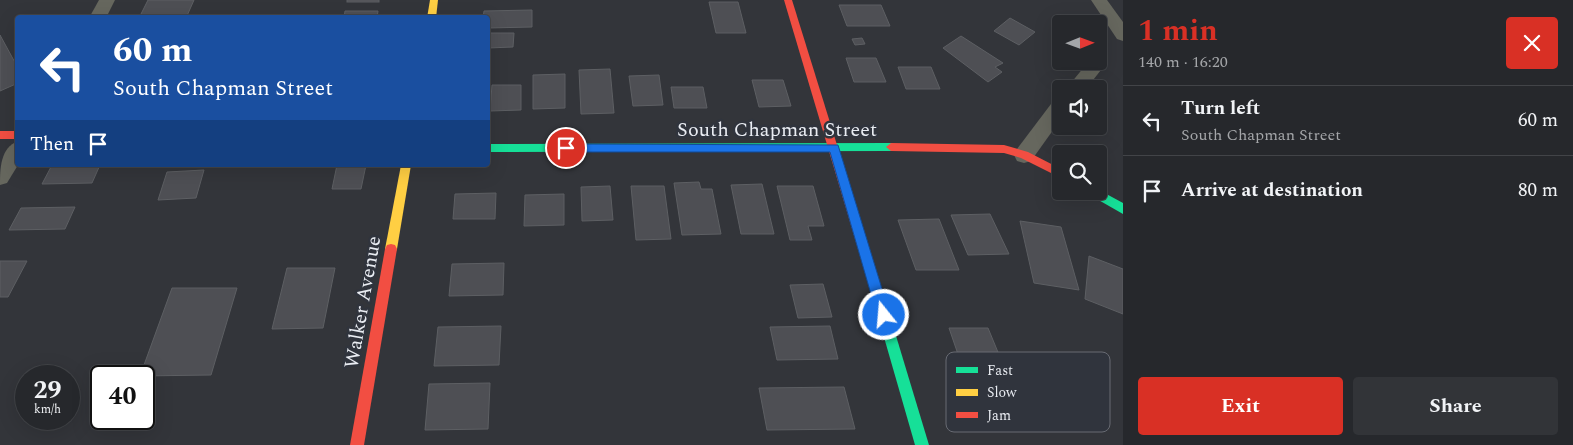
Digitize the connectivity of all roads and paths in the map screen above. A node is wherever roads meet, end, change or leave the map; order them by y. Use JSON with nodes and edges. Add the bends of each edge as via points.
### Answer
{"nodes":[{"id":1,"x":107,"y":0,"type":"edge"},
{"id":2,"x":434,"y":0,"type":"edge"},
{"id":3,"x":788,"y":0,"type":"edge"},
{"id":4,"x":1099,"y":0,"type":"edge"},
{"id":5,"x":99,"y":15,"type":"edge"},
{"id":6,"x":432,"y":15,"type":"edge"},
{"id":7,"x":1123,"y":35,"type":"edge"},
{"id":8,"x":1123,"y":40,"type":"edge"},
{"id":9,"x":1108,"y":53,"type":"edge"},
{"id":10,"x":1091,"y":70,"type":"edge"},
{"id":11,"x":1083,"y":80,"type":"edge"},
{"id":12,"x":1052,"y":117,"type":"edge"},
{"id":13,"x":0,"y":135,"type":"edge"},
{"id":14,"x":15,"y":135,"type":"edge"},
{"id":15,"x":490,"y":148,"type":"edge"},
{"id":16,"x":834,"y":148,"type":"junction"},
{"id":17,"x":15,"y":154,"type":"edge"},
{"id":18,"x":1024,"y":155,"type":"junction"},
{"id":19,"x":406,"y":167,"type":"edge"},
{"id":20,"x":1052,"y":169,"type":"edge"},
{"id":21,"x":0,"y":177,"type":"edge"},
{"id":22,"x":1107,"y":200,"type":"edge"},
{"id":23,"x":1123,"y":209,"type":"edge"},
{"id":24,"x":356,"y":445,"type":"edge"},
{"id":25,"x":922,"y":445,"type":"edge"}],
"edges":[{"from":1,"to":5,"type":"street"},
{"from":2,"to":6,"type":"street"},
{"from":3,"to":16,"type":"street"},
{"from":4,"to":7,"type":"street"},
{"from":8,"to":9,"type":"street"},
{"from":10,"to":11,"type":"street"},
{"from":12,"to":18,"type":"street"},
{"from":13,"to":14,"type":"street"},
{"from":15,"to":16,"type":"street","name":"South Chapman Street"},
{"from":16,"to":18,"type":"street","name":"South Chapman Street","via":[[1004,150]]},
{"from":16,"to":25,"type":"street"},
{"from":17,"to":21,"type":"street"},
{"from":18,"to":20,"type":"street","name":"South Chapman Street"},
{"from":19,"to":24,"type":"street","name":"Walker Avenue"},
{"from":22,"to":23,"type":"street"}]}
